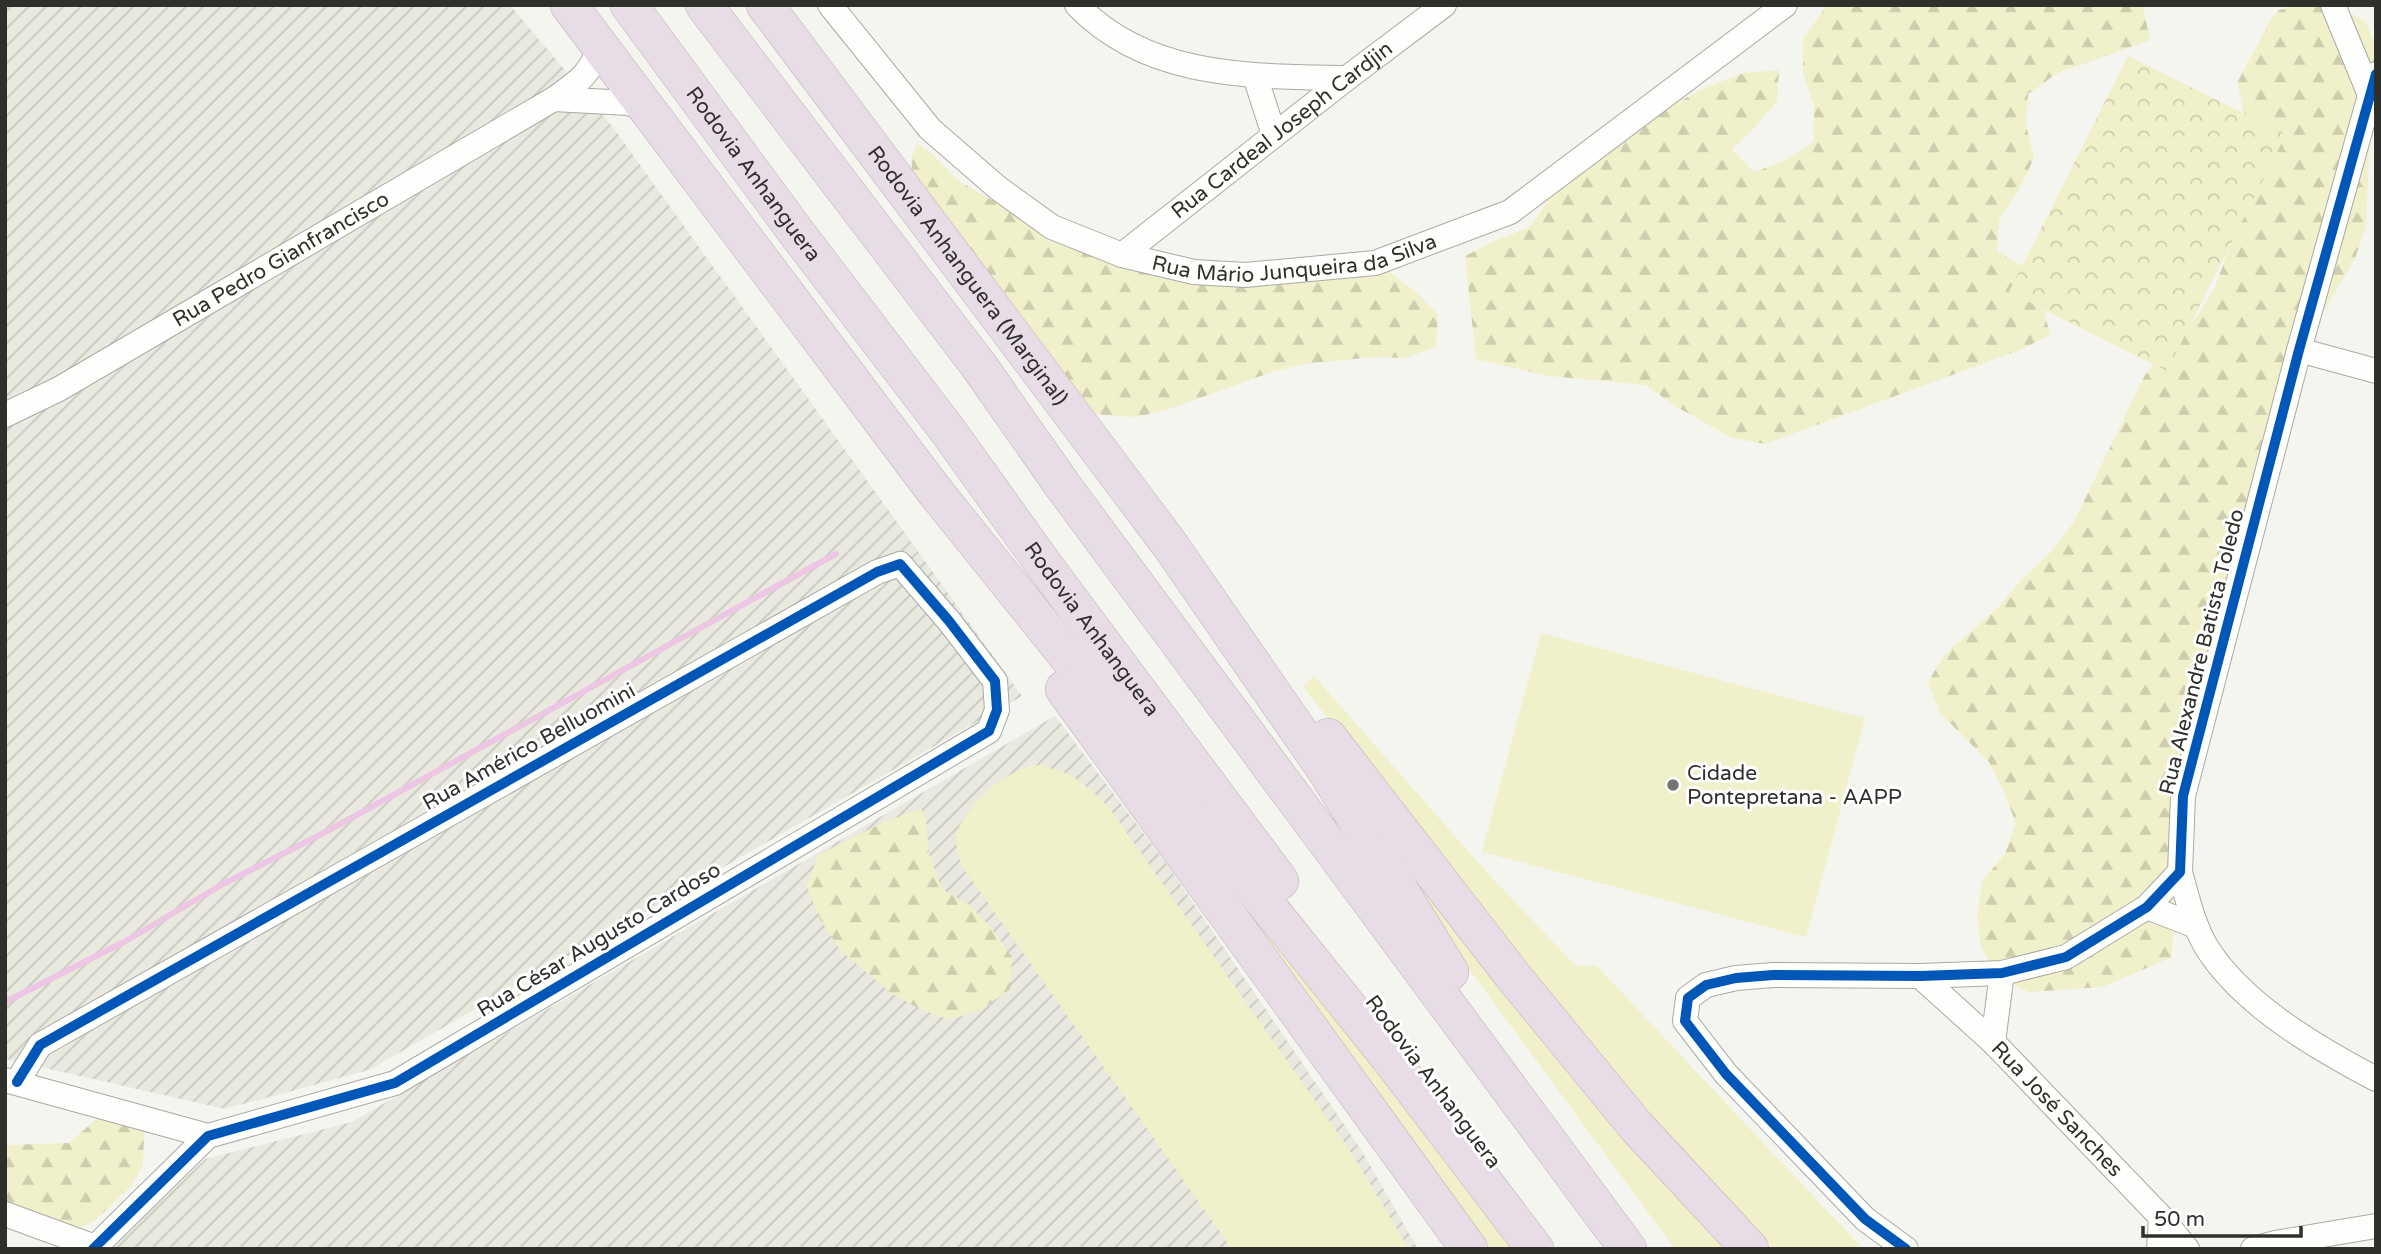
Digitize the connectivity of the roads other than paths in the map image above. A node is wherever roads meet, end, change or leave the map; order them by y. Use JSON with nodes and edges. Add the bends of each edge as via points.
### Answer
{"nodes":[{"id":1,"x":569,"y":5,"type":"edge"},
{"id":2,"x":629,"y":5,"type":"edge"},
{"id":3,"x":704,"y":5,"type":"edge"},
{"id":4,"x":765,"y":5,"type":"edge"},
{"id":5,"x":830,"y":5,"type":"edge"},
{"id":6,"x":1077,"y":5,"type":"edge"},
{"id":7,"x":1444,"y":5,"type":"edge"},
{"id":8,"x":1785,"y":5,"type":"edge"},
{"id":9,"x":2333,"y":5,"type":"edge"},
{"id":10,"x":600,"y":46,"type":"junction"},
{"id":11,"x":1255,"y":76,"type":"junction"},
{"id":12,"x":1347,"y":78,"type":"junction"},
{"id":13,"x":2373,"y":85,"type":"edge"},
{"id":14,"x":554,"y":99,"type":"junction"},
{"id":15,"x":647,"y":109,"type":"junction"},
{"id":16,"x":1274,"y":135,"type":"junction"},
{"id":17,"x":1122,"y":255,"type":"junction"},
{"id":18,"x":2299,"y":350,"type":"junction"},
{"id":19,"x":2376,"y":371,"type":"edge"},
{"id":20,"x":5,"y":415,"type":"edge"},
{"id":21,"x":933,"y":489,"type":"junction"},
{"id":22,"x":1170,"y":545,"type":"junction"},
{"id":23,"x":989,"y":731,"type":"joint"},
{"id":24,"x":2179,"y":872,"type":"junction"},
{"id":25,"x":2147,"y":907,"type":"junction"},
{"id":26,"x":2196,"y":926,"type":"junction"},
{"id":27,"x":2002,"y":973,"type":"junction"},
{"id":28,"x":1920,"y":976,"type":"junction"},
{"id":29,"x":1993,"y":1042,"type":"junction"},
{"id":30,"x":2376,"y":1079,"type":"edge"},
{"id":31,"x":11,"y":1081,"type":"edge"},
{"id":32,"x":208,"y":1136,"type":"junction"},
{"id":33,"x":5,"y":1214,"type":"edge"},
{"id":34,"x":2161,"y":1217,"type":"junction"},
{"id":35,"x":1606,"y":1218,"type":"junction"},
{"id":36,"x":2376,"y":1226,"type":"edge"},
{"id":37,"x":94,"y":1248,"type":"edge"},
{"id":38,"x":1469,"y":1249,"type":"edge"},
{"id":39,"x":1535,"y":1249,"type":"edge"},
{"id":40,"x":1560,"y":1249,"type":"edge"},
{"id":41,"x":1628,"y":1249,"type":"edge"},
{"id":42,"x":1751,"y":1249,"type":"edge"},
{"id":43,"x":1906,"y":1249,"type":"edge"},
{"id":44,"x":2159,"y":1249,"type":"edge"},
{"id":45,"x":2187,"y":1249,"type":"edge"},
{"id":46,"x":2253,"y":1249,"type":"edge"}],
"edges":[{"from":1,"to":10,"type":"highway"},
{"from":2,"to":40,"type":"highway","name":"Rodovia Anhanguera","via":[[1151,710]]},
{"from":3,"to":35,"type":"highway","via":[[979,366]]},
{"from":4,"to":22,"type":"highway","name":"Rodovia Anhanguera (Marginal)"},
{"from":5,"to":17,"type":"street","name":"Rua Mário Junqueira da Silva","via":[[930,129],[998,188],[1052,227]]},
{"from":6,"to":11,"type":"street","via":[[1131,47],[1186,66]]},
{"from":7,"to":12,"type":"street","name":"Rua Cardeal Joseph Cardjin"},
{"from":8,"to":17,"type":"street","name":"Rua Mário Junqueira da Silva","via":[[1510,212],[1399,255],[1375,263],[1245,275],[1194,272]]},
{"from":9,"to":13,"type":"street"},
{"from":10,"to":14,"type":"street","name":"Rua Pedro Gianfrancisco","via":[[584,78]]},
{"from":10,"to":15,"type":"highway"},
{"from":11,"to":12,"type":"street"},
{"from":11,"to":16,"type":"street"},
{"from":12,"to":16,"type":"street","name":"Rua Cardeal Joseph Cardjin"},
{"from":13,"to":18,"type":"street","name":"Rua Alexandre Batista Toledo"},
{"from":14,"to":15,"type":"street","via":[[628,103]]},
{"from":14,"to":20,"type":"street","name":"Rua Pedro Gianfrancisco","via":[[59,389]]},
{"from":15,"to":21,"type":"highway"},
{"from":16,"to":17,"type":"street","name":"Rua Cardeal Joseph Cardjin"},
{"from":18,"to":19,"type":"street"},
{"from":18,"to":24,"type":"street","name":"Rua Alexandre Batista Toledo","via":[[2183,796]]},
{"from":21,"to":38,"type":"highway","via":[[1062,687]]},
{"from":21,"to":39,"type":"highway","via":[[1371,1035]]},
{"from":22,"to":35,"type":"highway","via":[[1327,772],[1480,1021],[1548,1118]]},
{"from":22,"to":42,"type":"highway","via":[[1635,1125]]},
{"from":23,"to":31,"type":"street","name":"Rua Américo Belluomini","via":[[997,710],[995,681],[900,564],[877,572],[40,1045]]},
{"from":23,"to":32,"type":"street","name":"Rua César Augusto Cardoso","via":[[395,1083]]},
{"from":24,"to":25,"type":"street"},
{"from":24,"to":26,"type":"street"},
{"from":25,"to":26,"type":"street"},
{"from":25,"to":27,"type":"street","via":[[2066,957]]},
{"from":26,"to":30,"type":"street","via":[[2234,982],[2271,1014]]},
{"from":27,"to":28,"type":"street"},
{"from":27,"to":29,"type":"street"},
{"from":28,"to":29,"type":"street","name":"Rua José Sanches"},
{"from":28,"to":43,"type":"street","via":[[1736,978],[1706,985],[1688,998],[1685,1021],[1726,1074],[1865,1219]]},
{"from":29,"to":34,"type":"street","name":"Rua José Sanches"},
{"from":31,"to":32,"type":"street"},
{"from":32,"to":37,"type":"street"},
{"from":33,"to":37,"type":"street"},
{"from":34,"to":44,"type":"street"},
{"from":34,"to":45,"type":"street","name":"Rua José Sanches"},
{"from":35,"to":41,"type":"highway"},
{"from":36,"to":46,"type":"street"}]}
